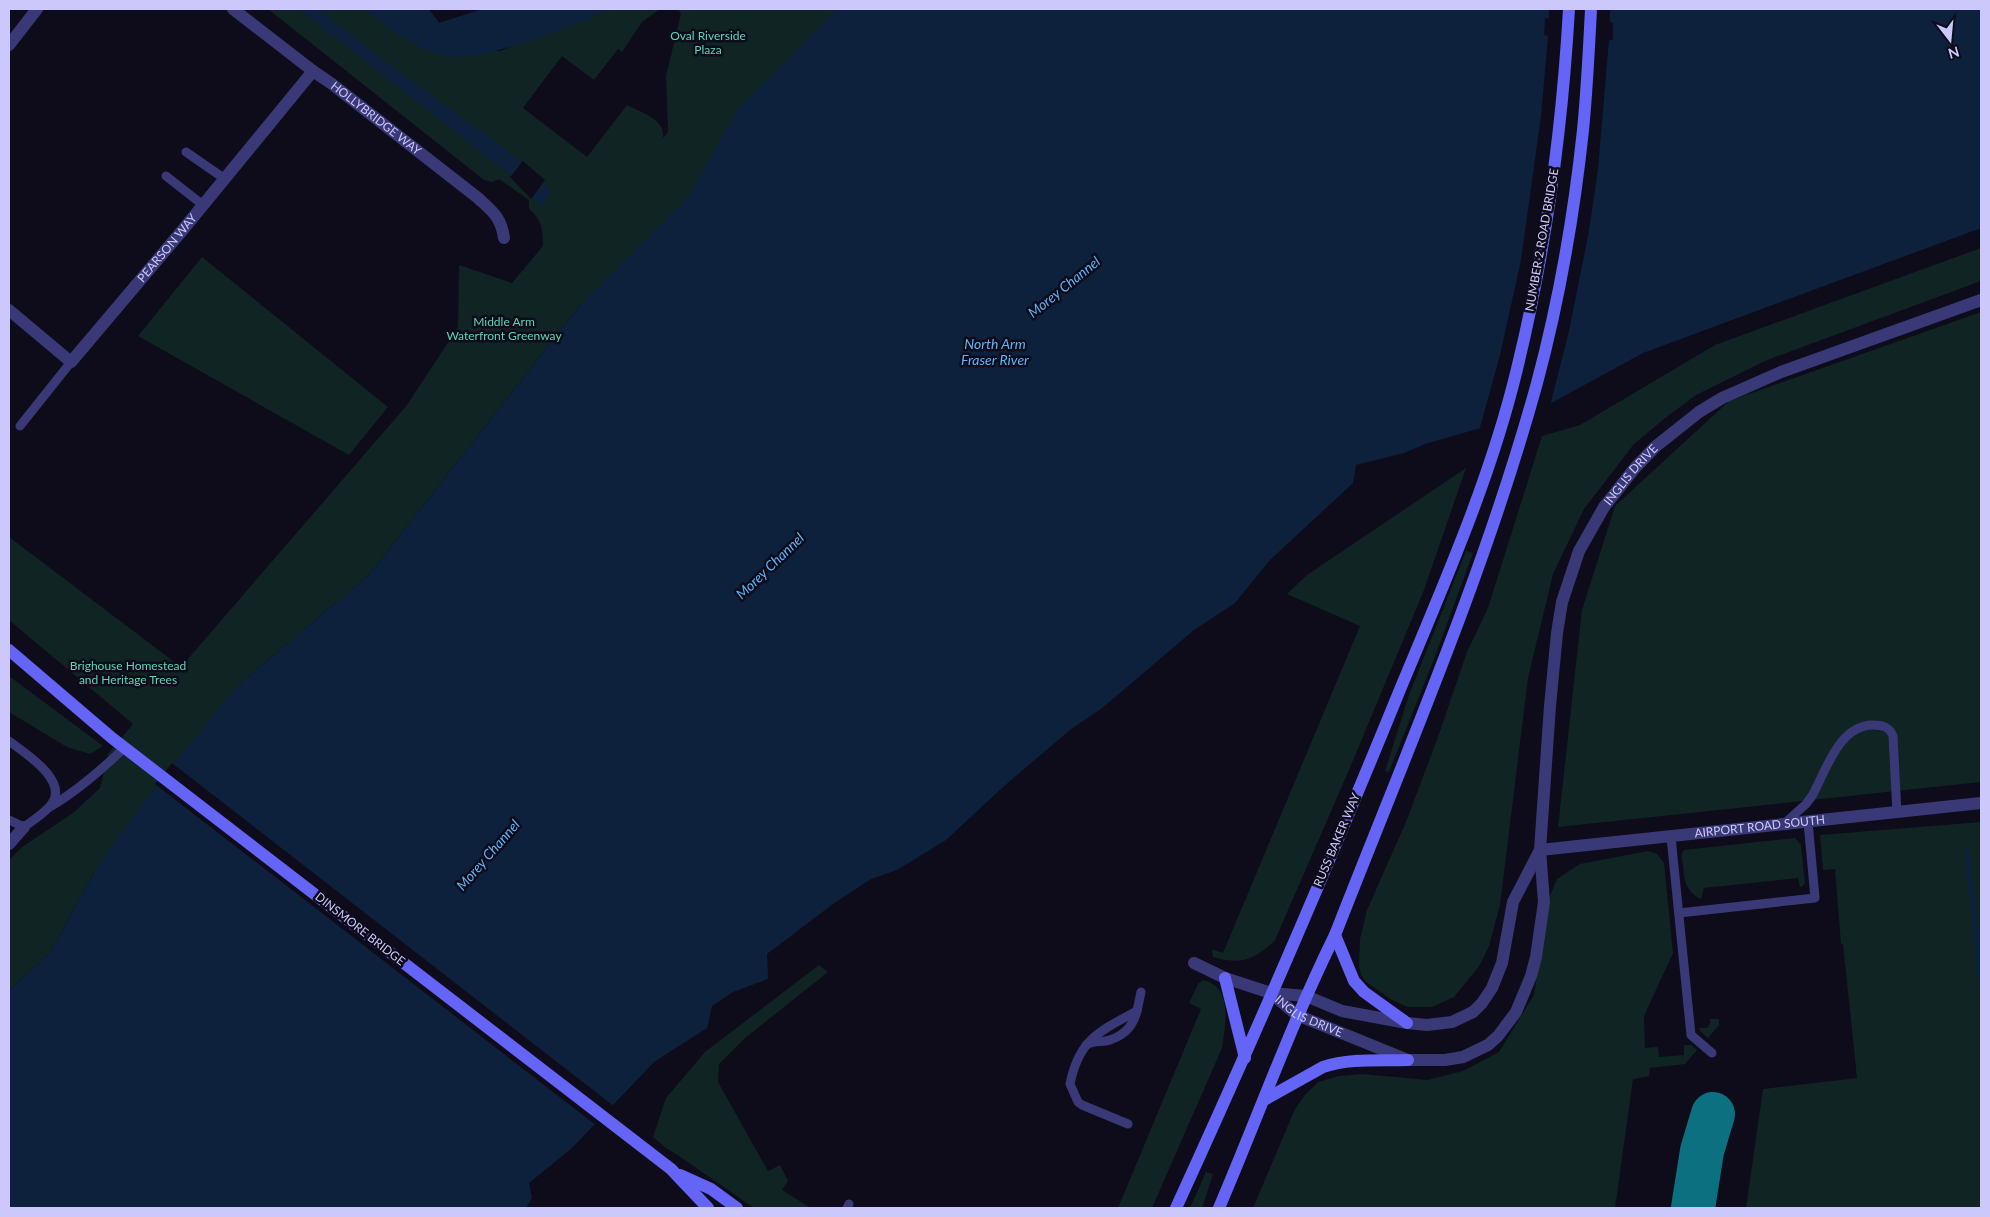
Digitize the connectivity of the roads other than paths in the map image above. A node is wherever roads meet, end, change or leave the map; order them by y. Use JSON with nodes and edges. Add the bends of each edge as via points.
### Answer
{"nodes":[{"id":1,"x":37,"y":9,"type":"edge"},
{"id":2,"x":233,"y":9,"type":"edge"},
{"id":3,"x":1569,"y":9,"type":"edge"},
{"id":4,"x":1591,"y":9,"type":"edge"},
{"id":5,"x":9,"y":45,"type":"edge"},
{"id":6,"x":314,"y":71,"type":"junction"},
{"id":7,"x":186,"y":152,"type":"dead end"},
{"id":8,"x":166,"y":176,"type":"dead end"},
{"id":9,"x":225,"y":178,"type":"junction"},
{"id":10,"x":203,"y":205,"type":"junction"},
{"id":11,"x":504,"y":238,"type":"dead end"},
{"id":12,"x":1981,"y":300,"type":"edge"},
{"id":13,"x":9,"y":310,"type":"edge"},
{"id":14,"x":71,"y":362,"type":"junction"},
{"id":15,"x":20,"y":426,"type":"dead end"},
{"id":16,"x":1488,"y":466,"type":"joint"},
{"id":17,"x":9,"y":650,"type":"edge"},
{"id":18,"x":9,"y":657,"type":"edge"},
{"id":19,"x":61,"y":695,"type":"junction"},
{"id":20,"x":9,"y":741,"type":"edge"},
{"id":21,"x":121,"y":751,"type":"dead end"},
{"id":22,"x":1981,"y":803,"type":"edge"},
{"id":23,"x":50,"y":806,"type":"junction"},
{"id":24,"x":1897,"y":813,"type":"junction"},
{"id":25,"x":9,"y":820,"type":"edge"},
{"id":26,"x":1808,"y":822,"type":"junction"},
{"id":27,"x":1784,"y":824,"type":"junction"},
{"id":28,"x":24,"y":827,"type":"junction"},
{"id":29,"x":1671,"y":837,"type":"junction"},
{"id":30,"x":9,"y":844,"type":"edge"},
{"id":31,"x":1540,"y":850,"type":"junction"},
{"id":32,"x":1679,"y":912,"type":"junction"},
{"id":33,"x":1335,"y":935,"type":"junction"},
{"id":34,"x":1194,"y":963,"type":"dead end"},
{"id":35,"x":1225,"y":978,"type":"junction"},
{"id":36,"x":1141,"y":992,"type":"dead end"},
{"id":37,"x":1272,"y":993,"type":"junction"},
{"id":38,"x":1306,"y":996,"type":"junction"},
{"id":39,"x":1297,"y":1015,"type":"junction"},
{"id":40,"x":1407,"y":1023,"type":"junction"},
{"id":41,"x":1712,"y":1053,"type":"dead end"},
{"id":42,"x":1245,"y":1058,"type":"junction"},
{"id":43,"x":1408,"y":1060,"type":"junction"},
{"id":44,"x":1264,"y":1100,"type":"junction"},
{"id":45,"x":1128,"y":1124,"type":"dead end"},
{"id":46,"x":675,"y":1173,"type":"junction"},
{"id":47,"x":708,"y":1208,"type":"edge"},
{"id":48,"x":737,"y":1208,"type":"edge"},
{"id":49,"x":1176,"y":1208,"type":"edge"},
{"id":50,"x":1219,"y":1208,"type":"edge"}],
"edges":[{"from":1,"to":5,"type":"street"},
{"from":2,"to":6,"type":"street","name":"HOLLYBRIDGE WAY"},
{"from":3,"to":16,"type":"main road","name":"NUMBER 2 ROAD BRIDGE","via":[[1560,131],[1549,214],[1517,372]]},
{"from":4,"to":33,"type":"main road","name":"NUMBER 2 ROAD BRIDGE","via":[[1583,128],[1573,208],[1537,381],[1512,466],[1449,643]]},
{"from":6,"to":9,"type":"street","name":"PEARSON WAY"},
{"from":6,"to":11,"type":"street","name":"HOLLYBRIDGE WAY","via":[[484,203],[496,214]]},
{"from":7,"to":9,"type":"lane"},
{"from":8,"to":10,"type":"lane"},
{"from":9,"to":10,"type":"street","name":"PEARSON WAY"},
{"from":10,"to":14,"type":"street","name":"PEARSON WAY"},
{"from":12,"to":31,"type":"street","name":"INGLIS DRIVE","via":[[1781,372],[1722,398],[1655,447],[1616,490],[1579,551],[1562,602],[1551,697]]},
{"from":13,"to":14,"type":"street"},
{"from":14,"to":15,"type":"lane"},
{"from":16,"to":37,"type":"main road","name":"RUSS BAKER WAY","via":[[1449,574]]},
{"from":17,"to":19,"type":"main road"},
{"from":18,"to":19,"type":"main road"},
{"from":19,"to":46,"type":"main road","name":"DINSMORE BRIDGE","via":[[112,738]]},
{"from":20,"to":23,"type":"lane","via":[[48,774],[55,795]]},
{"from":21,"to":23,"type":"lane","via":[[86,783]]},
{"from":22,"to":24,"type":"street","name":"AIRPORT ROAD SOUTH"},
{"from":23,"to":28,"type":"lane"},
{"from":24,"to":26,"type":"street","name":"AIRPORT ROAD SOUTH"},
{"from":24,"to":27,"type":"lane","via":[[1893,736],[1884,726],[1869,724],[1841,741],[1812,796]]},
{"from":25,"to":28,"type":"lane"},
{"from":26,"to":27,"type":"street","name":"AIRPORT ROAD SOUTH"},
{"from":26,"to":32,"type":"lane","via":[[1815,898]]},
{"from":27,"to":29,"type":"street","name":"AIRPORT ROAD SOUTH"},
{"from":28,"to":30,"type":"street"},
{"from":29,"to":31,"type":"street","name":"AIRPORT ROAD SOUTH"},
{"from":29,"to":32,"type":"lane"},
{"from":31,"to":40,"type":"street","name":"INGLIS DRIVE","via":[[1513,902],[1499,972],[1482,1003],[1473,1012],[1452,1022]]},
{"from":31,"to":43,"type":"street","name":"INGLIS DRIVE","via":[[1544,902],[1536,957],[1524,995],[1508,1025],[1488,1045],[1463,1057]]},
{"from":32,"to":41,"type":"lane","via":[[1691,1035]]},
{"from":33,"to":38,"type":"main road"},
{"from":33,"to":40,"type":"main road","via":[[1354,981]]},
{"from":34,"to":35,"type":"street"},
{"from":35,"to":37,"type":"street"},
{"from":35,"to":42,"type":"main road"},
{"from":36,"to":45,"type":"lane","via":[[1135,1020],[1128,1030],[1085,1046],[1070,1084],[1082,1105]]},
{"from":37,"to":38,"type":"street","name":"INGLIS DRIVE"},
{"from":37,"to":39,"type":"street","name":"INGLIS DRIVE"},
{"from":37,"to":42,"type":"main road","name":"RUSS BAKER WAY"},
{"from":38,"to":39,"type":"main road"},
{"from":38,"to":40,"type":"street","name":"INGLIS DRIVE","via":[[1342,1011]]},
{"from":39,"to":43,"type":"street","name":"INGLIS DRIVE"},
{"from":39,"to":44,"type":"main road"},
{"from":42,"to":49,"type":"main road","name":"RUSS BAKER WAY"},
{"from":43,"to":44,"type":"main road","via":[[1358,1060],[1323,1067]]},
{"from":44,"to":50,"type":"main road"},
{"from":46,"to":47,"type":"main road"},
{"from":46,"to":48,"type":"main road","via":[[711,1189]]}]}
